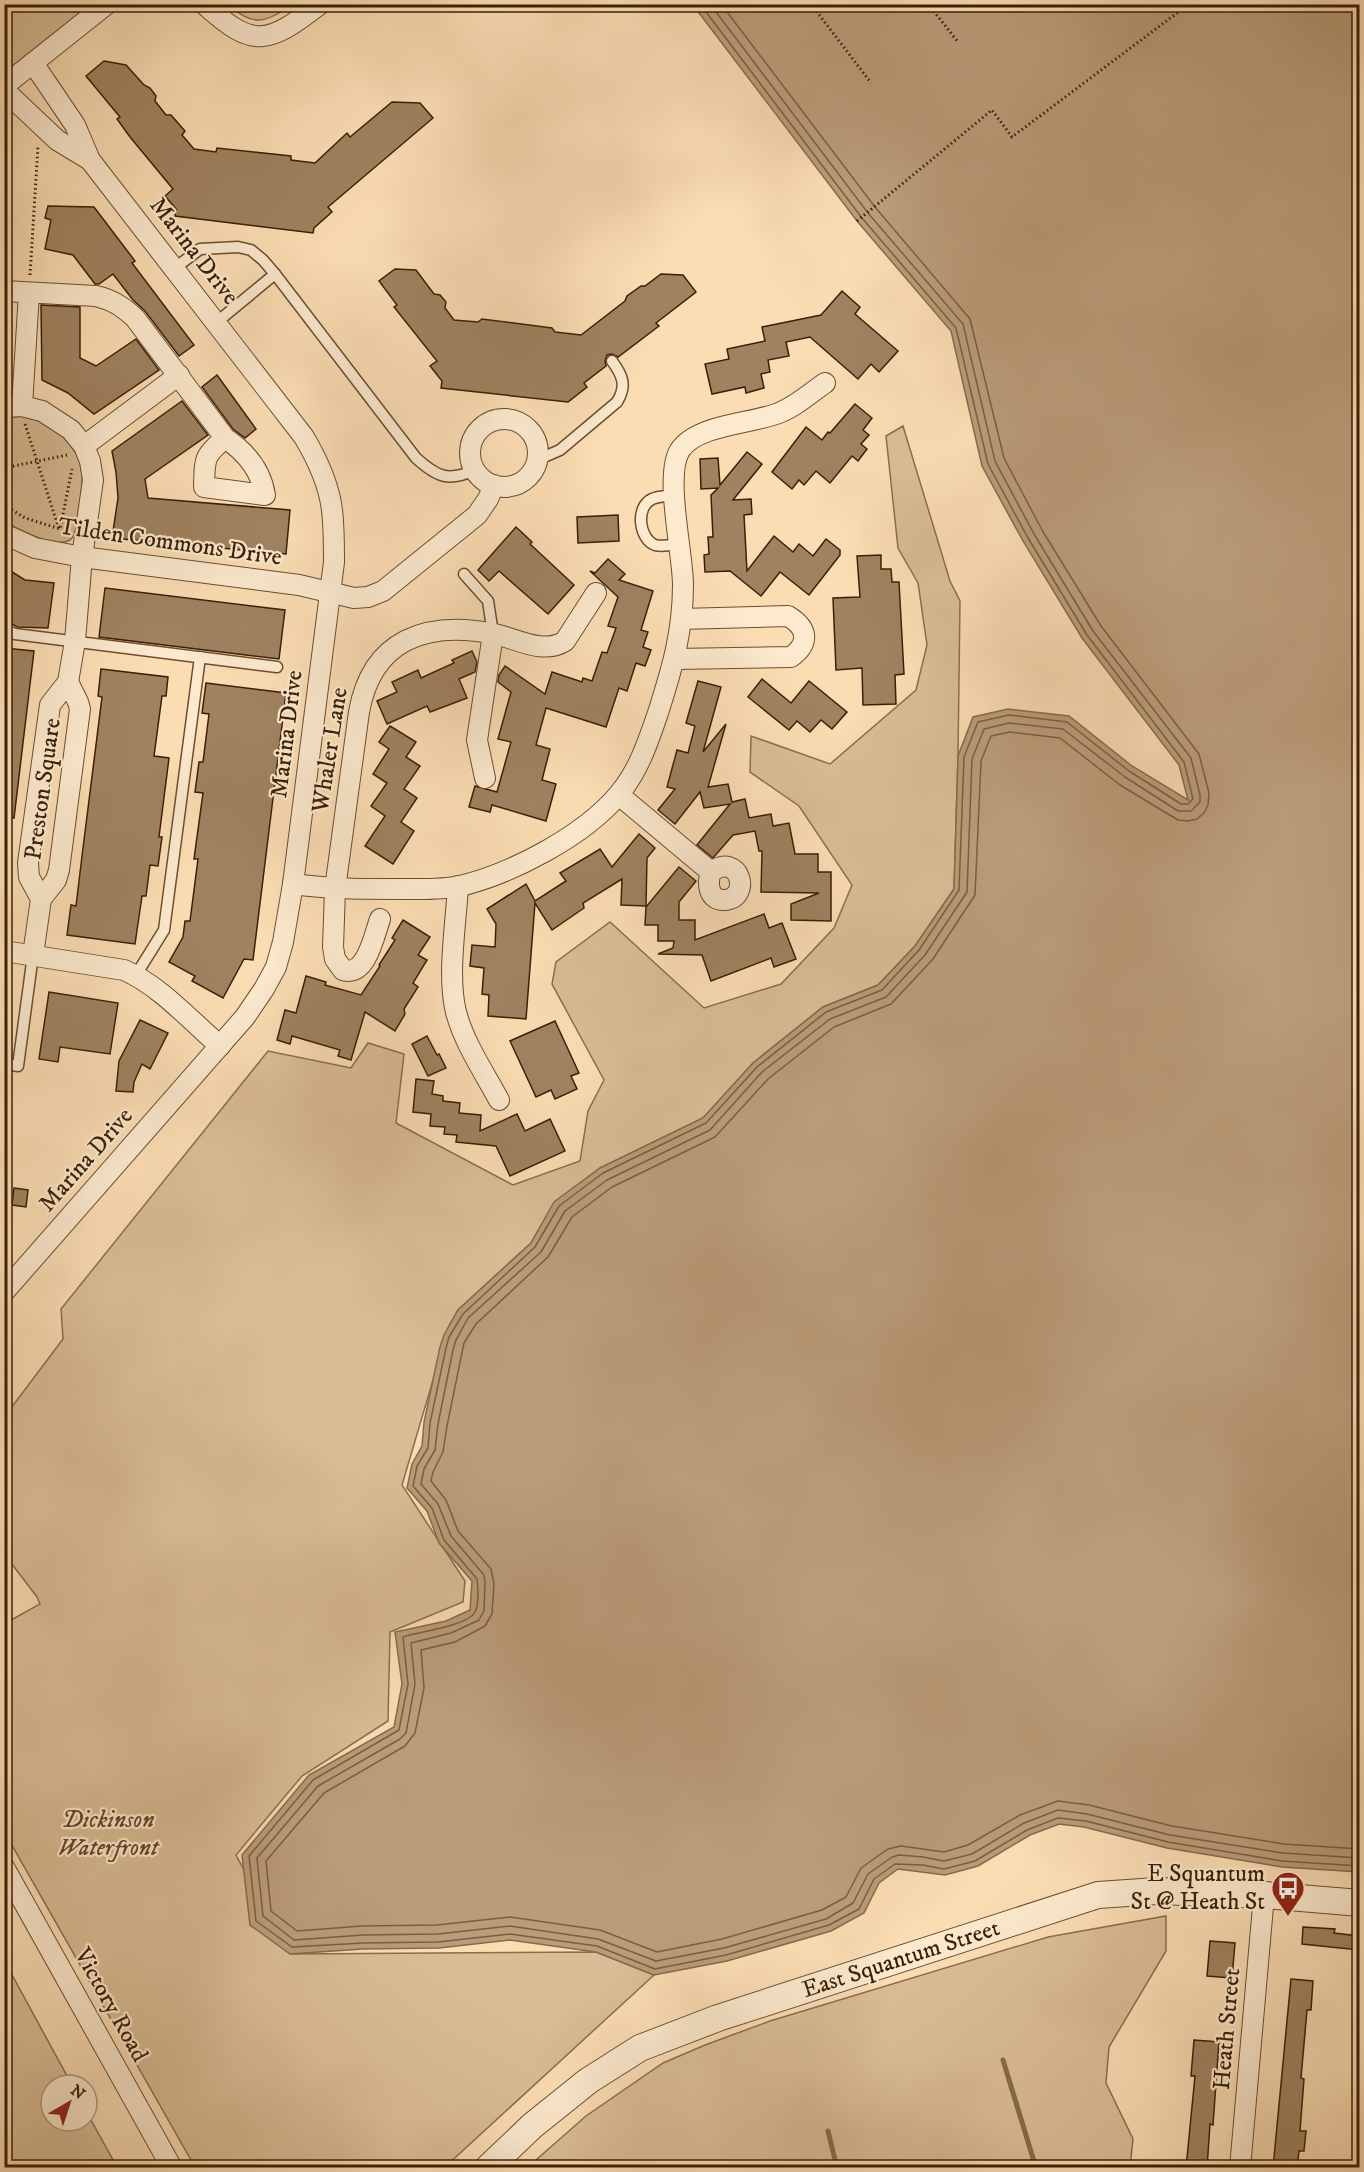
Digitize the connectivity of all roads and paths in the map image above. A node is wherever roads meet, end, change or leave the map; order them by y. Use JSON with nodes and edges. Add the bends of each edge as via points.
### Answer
{"nodes":[{"id":1,"x":107,"y":4,"type":"edge"},
{"id":2,"x":204,"y":4,"type":"edge"},
{"id":3,"x":320,"y":4,"type":"edge"},
{"id":4,"x":709,"y":4,"type":"edge"},
{"id":5,"x":811,"y":4,"type":"edge"},
{"id":6,"x":928,"y":4,"type":"edge"},
{"id":7,"x":1050,"y":4,"type":"edge"},
{"id":8,"x":1189,"y":4,"type":"edge"},
{"id":9,"x":1055,"y":10,"type":"dead end"},
{"id":10,"x":698,"y":12,"type":"dead end"},
{"id":11,"x":958,"y":42,"type":"dead end"},
{"id":12,"x":33,"y":63,"type":"junction"},
{"id":13,"x":871,"y":83,"type":"dead end"},
{"id":14,"x":4,"y":88,"type":"edge"},
{"id":15,"x":40,"y":124,"type":"junction"},
{"id":16,"x":90,"y":160,"type":"junction"},
{"id":17,"x":857,"y":222,"type":"dead end"},
{"id":18,"x":175,"y":268,"type":"junction"},
{"id":19,"x":276,"y":274,"type":"junction"},
{"id":20,"x":4,"y":291,"type":"edge"},
{"id":21,"x":29,"y":293,"type":"junction"},
{"id":22,"x":217,"y":322,"type":"junction"},
{"id":23,"x":612,"y":361,"type":"dead end"},
{"id":24,"x":179,"y":375,"type":"junction"},
{"id":25,"x":825,"y":383,"type":"dead end"},
{"id":26,"x":16,"y":410,"type":"edge"},
{"id":27,"x":225,"y":438,"type":"dead end"},
{"id":28,"x":80,"y":449,"type":"junction"},
{"id":29,"x":537,"y":460,"type":"junction"},
{"id":30,"x":37,"y":461,"type":"junction"},
{"id":31,"x":73,"y":464,"type":"dead end"},
{"id":32,"x":4,"y":468,"type":"edge"},
{"id":33,"x":474,"y":470,"type":"junction"},
{"id":34,"x":494,"y":485,"type":"junction"},
{"id":35,"x":675,"y":495,"type":"junction"},
{"id":36,"x":4,"y":506,"type":"edge"},
{"id":37,"x":60,"y":530,"type":"junction"},
{"id":38,"x":4,"y":534,"type":"edge"},
{"id":39,"x":62,"y":536,"type":"dead end"},
{"id":40,"x":678,"y":544,"type":"junction"},
{"id":41,"x":82,"y":557,"type":"junction"},
{"id":42,"x":464,"y":574,"type":"dead end"},
{"id":43,"x":331,"y":593,"type":"junction"},
{"id":44,"x":596,"y":593,"type":"dead end"},
{"id":45,"x":681,"y":619,"type":"junction"},
{"id":46,"x":4,"y":630,"type":"edge"},
{"id":47,"x":493,"y":634,"type":"junction"},
{"id":48,"x":75,"y":641,"type":"junction"},
{"id":49,"x":200,"y":657,"type":"junction"},
{"id":50,"x":675,"y":659,"type":"junction"},
{"id":51,"x":277,"y":667,"type":"dead end"},
{"id":52,"x":68,"y":682,"type":"junction"},
{"id":53,"x":485,"y":778,"type":"dead end"},
{"id":54,"x":619,"y":795,"type":"junction"},
{"id":55,"x":711,"y":872,"type":"dead end"},
{"id":56,"x":293,"y":884,"type":"junction"},
{"id":57,"x":458,"y":886,"type":"junction"},
{"id":58,"x":335,"y":890,"type":"junction"},
{"id":59,"x":41,"y":899,"type":"junction"},
{"id":60,"x":380,"y":920,"type":"dead end"},
{"id":61,"x":4,"y":951,"type":"edge"},
{"id":62,"x":33,"y":955,"type":"junction"},
{"id":63,"x":136,"y":975,"type":"junction"},
{"id":64,"x":220,"y":1046,"type":"junction"},
{"id":65,"x":4,"y":1064,"type":"edge"},
{"id":66,"x":499,"y":1100,"type":"dead end"},
{"id":67,"x":4,"y":1292,"type":"edge"},
{"id":68,"x":4,"y":1867,"type":"edge"},
{"id":69,"x":1264,"y":1895,"type":"junction"},
{"id":70,"x":1359,"y":1903,"type":"edge"},
{"id":71,"x":172,"y":2168,"type":"edge"},
{"id":72,"x":488,"y":2168,"type":"edge"},
{"id":73,"x":1240,"y":2168,"type":"edge"}],
"edges":[{"from":1,"to":12,"type":"street"},
{"from":2,"to":3,"type":"street","via":[[235,30],[264,37],[292,26]]},
{"from":4,"to":10,"type":"path"},
{"from":5,"to":13,"type":"path"},
{"from":6,"to":11,"type":"path"},
{"from":7,"to":9,"type":"path"},
{"from":8,"to":17,"type":"path","via":[[1012,137],[992,110]]},
{"from":12,"to":14,"type":"street"},
{"from":12,"to":16,"type":"street","name":"Marina Drive","via":[[75,125]]},
{"from":14,"to":15,"type":"street","name":"Marina Drive"},
{"from":15,"to":16,"type":"street","name":"Marina Drive","via":[[57,140]]},
{"from":15,"to":21,"type":"path"},
{"from":16,"to":18,"type":"street","name":"Marina Drive"},
{"from":18,"to":19,"type":"lane","via":[[200,249],[238,247],[251,250]]},
{"from":18,"to":22,"type":"street","name":"Marina Drive"},
{"from":19,"to":22,"type":"lane"},
{"from":19,"to":33,"type":"lane","via":[[416,458],[438,475],[450,478]]},
{"from":20,"to":21,"type":"street"},
{"from":21,"to":24,"type":"street","via":[[109,299],[135,318]]},
{"from":21,"to":26,"type":"street"},
{"from":22,"to":43,"type":"street","name":"Marina Drive","via":[[316,458],[332,510]]},
{"from":23,"to":29,"type":"lane","via":[[624,382],[617,402],[560,450]]},
{"from":24,"to":27,"type":"street"},
{"from":24,"to":28,"type":"street"},
{"from":25,"to":35,"type":"street","via":[[777,414],[702,433],[687,441],[674,467]]},
{"from":26,"to":28,"type":"street","via":[[42,411],[57,419],[71,430]]},
{"from":26,"to":30,"type":"path"},
{"from":28,"to":30,"type":"path"},
{"from":28,"to":41,"type":"street","name":"Preston Square","via":[[90,461],[93,480]]},
{"from":29,"to":33,"type":"street","via":[[532,434],[519,422],[494,420],[482,426],[473,438],[470,454]]},
{"from":29,"to":34,"type":"street","via":[[531,474],[518,484]]},
{"from":30,"to":32,"type":"path"},
{"from":30,"to":37,"type":"path"},
{"from":31,"to":37,"type":"path"},
{"from":33,"to":34,"type":"street"},
{"from":34,"to":43,"type":"street","name":"Tilden Commons Drive","via":[[477,514],[383,591],[354,598]]},
{"from":35,"to":40,"type":"street"},
{"from":35,"to":40,"type":"lane","via":[[654,498],[641,511],[648,542],[658,546]]},
{"from":36,"to":37,"type":"path"},
{"from":37,"to":39,"type":"path"},
{"from":38,"to":41,"type":"street","name":"Tilden Commons Drive","via":[[35,548]]},
{"from":40,"to":45,"type":"street","via":[[683,583]]},
{"from":41,"to":43,"type":"street","name":"Tilden Commons Drive","via":[[298,585]]},
{"from":41,"to":48,"type":"street","name":"Preston Square"},
{"from":42,"to":47,"type":"lane","via":[[488,601]]},
{"from":43,"to":56,"type":"street","name":"Marina Drive"},
{"from":44,"to":47,"type":"street","name":"Whaler Lane","via":[[565,641],[558,645],[541,647]]},
{"from":45,"to":50,"type":"street"},
{"from":45,"to":50,"type":"street","via":[[788,616],[804,630],[804,641],[791,657]]},
{"from":46,"to":48,"type":"lane"},
{"from":47,"to":53,"type":"street","via":[[477,740]]},
{"from":47,"to":58,"type":"street","name":"Whaler Lane","via":[[444,630],[414,636],[391,649],[373,670],[360,704]]},
{"from":48,"to":49,"type":"lane"},
{"from":48,"to":52,"type":"street","name":"Preston Square"},
{"from":49,"to":51,"type":"lane"},
{"from":49,"to":63,"type":"lane","via":[[164,930]]},
{"from":50,"to":54,"type":"street","via":[[645,751]]},
{"from":52,"to":59,"type":"street","name":"Preston Square","via":[[80,709],[59,870]]},
{"from":52,"to":59,"type":"street","name":"Preston Square","via":[[50,705],[28,863],[29,877]]},
{"from":54,"to":55,"type":"street"},
{"from":54,"to":57,"type":"street","via":[[595,817],[534,857]]},
{"from":56,"to":58,"type":"street"},
{"from":56,"to":64,"type":"street","name":"Marina Drive","via":[[276,967],[245,1017]]},
{"from":57,"to":58,"type":"street"},
{"from":57,"to":66,"type":"street","via":[[455,1005],[464,1034]]},
{"from":58,"to":60,"type":"street","name":"Whaler Lane","via":[[334,959],[343,970],[353,971],[363,964]]},
{"from":59,"to":62,"type":"street","name":"Preston Square"},
{"from":61,"to":62,"type":"street"},
{"from":62,"to":63,"type":"street"},
{"from":62,"to":65,"type":"lane","via":[[18,1066]]},
{"from":63,"to":64,"type":"street"},
{"from":64,"to":67,"type":"street","name":"Marina Drive"},
{"from":68,"to":71,"type":"street","name":"Victory Road"},
{"from":69,"to":70,"type":"street","name":"East Squantum Street"},
{"from":69,"to":72,"type":"street","name":"East Squantum Street","via":[[1157,1890],[1098,1895],[717,2018],[640,2048],[588,2081]]},
{"from":69,"to":73,"type":"street","name":"Heath Street"}]}
